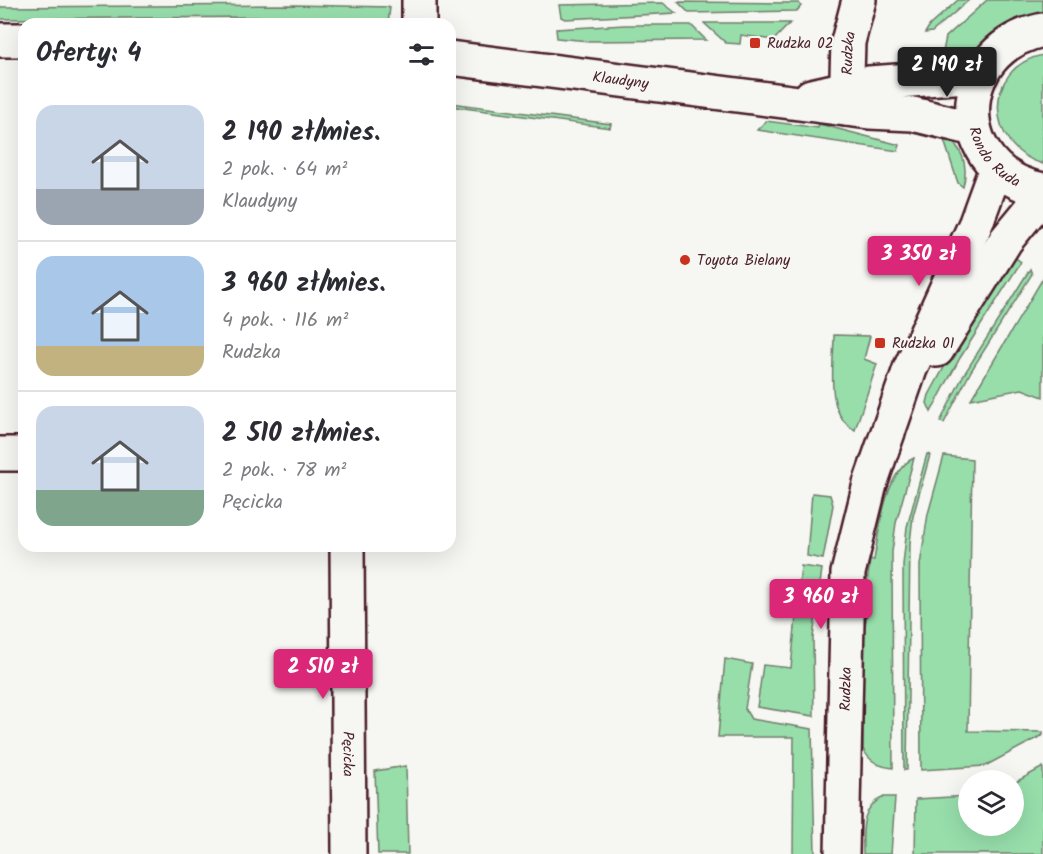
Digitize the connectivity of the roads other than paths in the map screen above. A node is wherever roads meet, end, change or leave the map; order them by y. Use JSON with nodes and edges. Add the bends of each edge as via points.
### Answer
{"nodes":[{"id":1,"x":419,"y":0,"type":"edge"},
{"id":2,"x":859,"y":0,"type":"edge"},
{"id":3,"x":418,"y":18,"type":"edge"},
{"id":4,"x":1043,"y":30,"type":"edge"},
{"id":5,"x":0,"y":40,"type":"edge"},
{"id":6,"x":18,"y":40,"type":"edge"},
{"id":7,"x":456,"y":59,"type":"edge"},
{"id":8,"x":981,"y":75,"type":"junction"},
{"id":9,"x":846,"y":99,"type":"junction"},
{"id":10,"x":974,"y":129,"type":"junction"},
{"id":11,"x":996,"y":168,"type":"junction"},
{"id":12,"x":1043,"y":190,"type":"edge"},
{"id":13,"x":1043,"y":195,"type":"edge"},
{"id":14,"x":892,"y":423,"type":"junction"},
{"id":15,"x":0,"y":454,"type":"edge"},
{"id":16,"x":18,"y":454,"type":"edge"},
{"id":17,"x":347,"y":552,"type":"edge"},
{"id":18,"x":349,"y":854,"type":"edge"},
{"id":19,"x":842,"y":854,"type":"edge"}],
"edges":[{"from":1,"to":3,"type":"street"},
{"from":2,"to":9,"type":"street","name":"Rudzka","via":[[849,34]]},
{"from":4,"to":8,"type":"street","name":"Rondo Ruda","via":[[1017,38],[1002,48]]},
{"from":5,"to":6,"type":"street"},
{"from":7,"to":9,"type":"street","name":"Klaudyny","via":[[791,101]]},
{"from":8,"to":9,"type":"street","name":"Klaudyny","via":[[869,83]]},
{"from":8,"to":10,"type":"street","name":"Rondo Ruda","via":[[973,97]]},
{"from":9,"to":10,"type":"street","name":"Klaudyny"},
{"from":10,"to":11,"type":"street","name":"Rondo Ruda"},
{"from":11,"to":12,"type":"street","name":"Rondo Ruda","via":[[1011,180]]},
{"from":11,"to":14,"type":"street","name":"Rudzka","via":[[976,223],[910,369]]},
{"from":13,"to":14,"type":"street","name":"Rudzka","via":[[1006,240]]},
{"from":14,"to":19,"type":"street","name":"Rudzka","via":[[870,484],[848,573]]},
{"from":15,"to":16,"type":"street"},
{"from":17,"to":18,"type":"street","name":"Pęcicka"}]}
